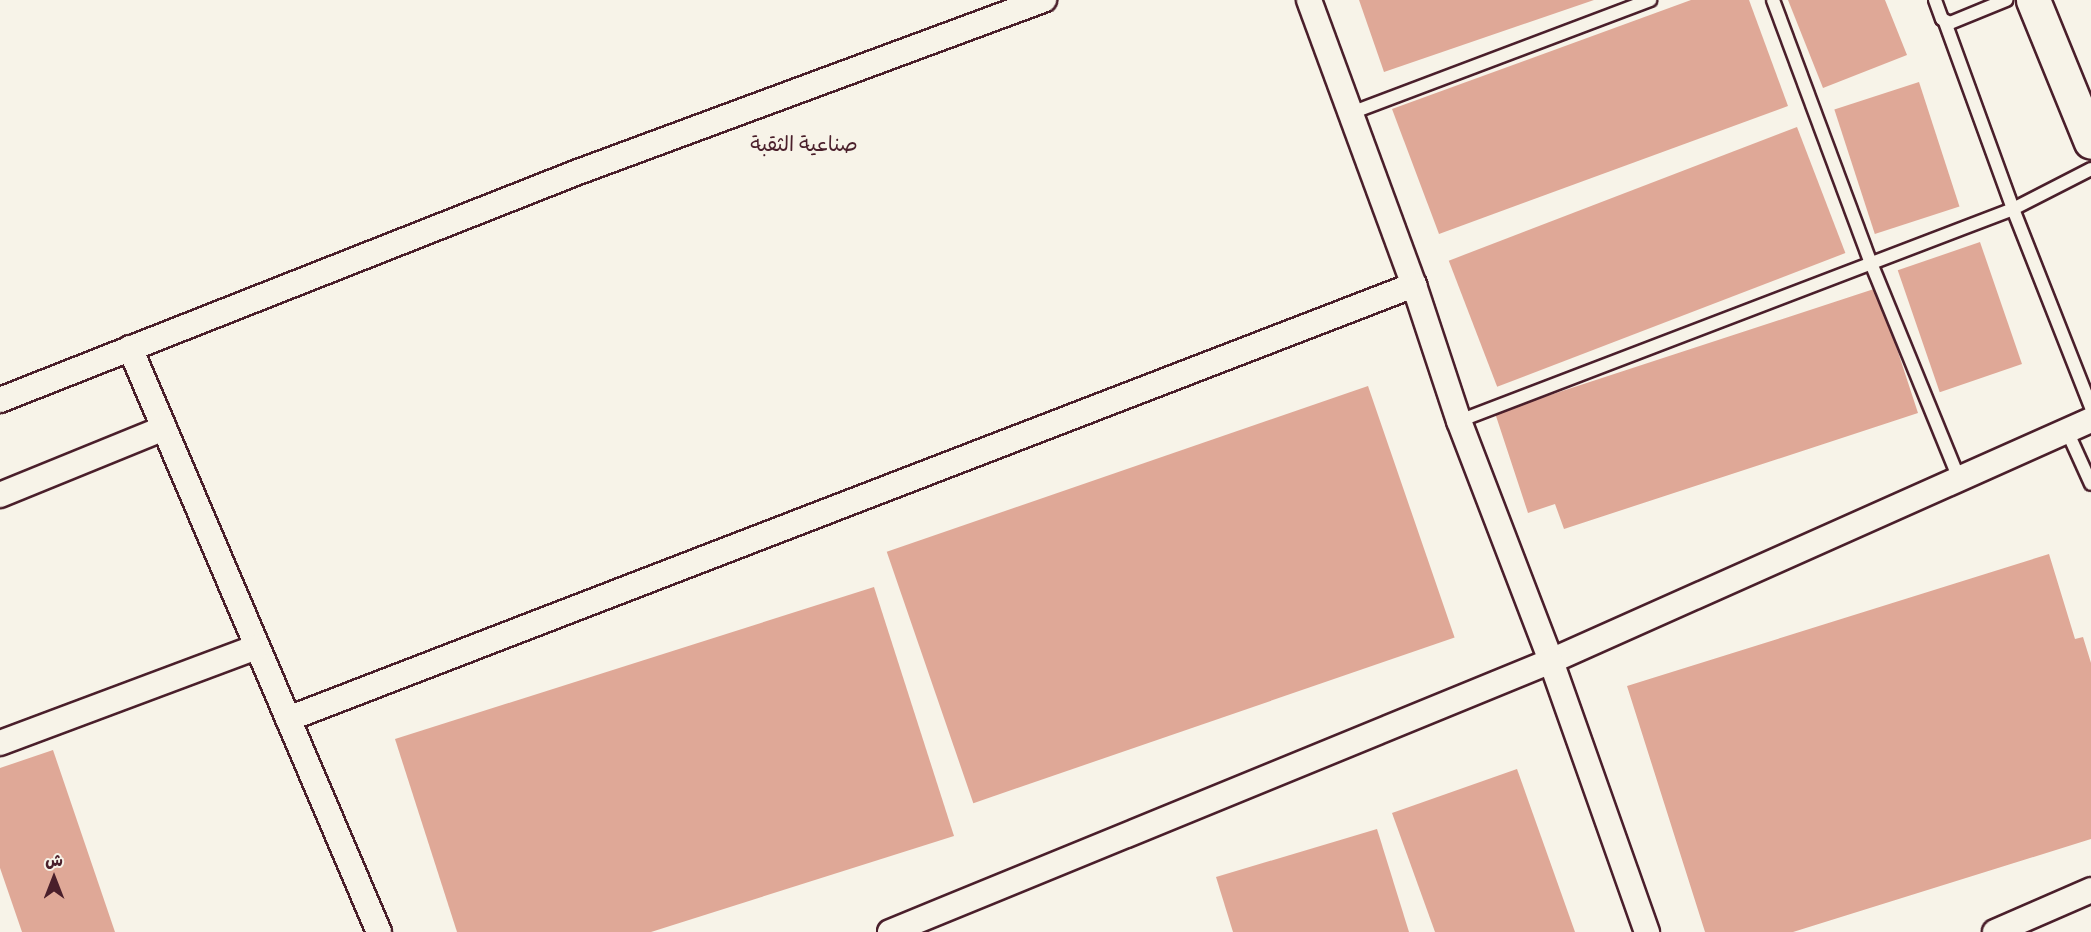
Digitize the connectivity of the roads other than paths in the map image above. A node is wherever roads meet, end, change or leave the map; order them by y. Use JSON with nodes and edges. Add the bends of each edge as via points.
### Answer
{"nodes":[{"id":1,"x":1044,"y":0,"type":"edge"},
{"id":2,"x":1309,"y":0,"type":"edge"},
{"id":3,"x":1650,"y":0,"type":"edge"},
{"id":4,"x":1773,"y":0,"type":"edge"},
{"id":5,"x":1935,"y":0,"type":"edge"},
{"id":6,"x":2006,"y":0,"type":"edge"},
{"id":7,"x":2033,"y":0,"type":"edge"},
{"id":8,"x":1945,"y":22,"type":"junction"},
{"id":9,"x":1351,"y":113,"type":"junction"},
{"id":10,"x":2091,"y":142,"type":"edge"},
{"id":11,"x":2091,"y":169,"type":"edge"},
{"id":12,"x":2013,"y":209,"type":"junction"},
{"id":13,"x":1871,"y":263,"type":"junction"},
{"id":14,"x":1414,"y":285,"type":"junction"},
{"id":15,"x":130,"y":348,"type":"junction"},
{"id":16,"x":0,"y":400,"type":"edge"},
{"id":17,"x":2091,"y":407,"type":"edge"},
{"id":18,"x":2091,"y":420,"type":"edge"},
{"id":19,"x":1459,"y":421,"type":"junction"},
{"id":20,"x":164,"y":428,"type":"junction"},
{"id":21,"x":2067,"y":431,"type":"junction"},
{"id":22,"x":1959,"y":479,"type":"junction"},
{"id":23,"x":2091,"y":484,"type":"edge"},
{"id":24,"x":0,"y":495,"type":"edge"},
{"id":25,"x":257,"y":647,"type":"junction"},
{"id":26,"x":1551,"y":661,"type":"junction"},
{"id":27,"x":288,"y":718,"type":"junction"},
{"id":28,"x":0,"y":743,"type":"edge"},
{"id":29,"x":2091,"y":890,"type":"edge"},
{"id":30,"x":379,"y":932,"type":"edge"},
{"id":31,"x":890,"y":932,"type":"edge"},
{"id":32,"x":1647,"y":932,"type":"edge"},
{"id":33,"x":1995,"y":932,"type":"edge"}],
"edges":[{"from":1,"to":15,"type":"street","via":[[578,172]]},
{"from":2,"to":9,"type":"street"},
{"from":3,"to":9,"type":"lane"},
{"from":4,"to":13,"type":"lane"},
{"from":5,"to":8,"type":"lane"},
{"from":6,"to":8,"type":"lane"},
{"from":7,"to":10,"type":"main road"},
{"from":8,"to":12,"type":"lane"},
{"from":9,"to":14,"type":"street"},
{"from":11,"to":12,"type":"lane"},
{"from":12,"to":13,"type":"lane"},
{"from":12,"to":17,"type":"lane"},
{"from":13,"to":19,"type":"lane"},
{"from":13,"to":22,"type":"lane"},
{"from":14,"to":19,"type":"street"},
{"from":14,"to":27,"type":"street"},
{"from":15,"to":16,"type":"street"},
{"from":15,"to":20,"type":"street"},
{"from":18,"to":21,"type":"street"},
{"from":19,"to":26,"type":"street"},
{"from":20,"to":24,"type":"street"},
{"from":20,"to":25,"type":"street"},
{"from":21,"to":22,"type":"street"},
{"from":21,"to":23,"type":"lane"},
{"from":22,"to":26,"type":"street"},
{"from":25,"to":27,"type":"street"},
{"from":25,"to":28,"type":"street"},
{"from":26,"to":31,"type":"street"},
{"from":26,"to":32,"type":"street"},
{"from":27,"to":30,"type":"street"},
{"from":29,"to":33,"type":"street"}]}
